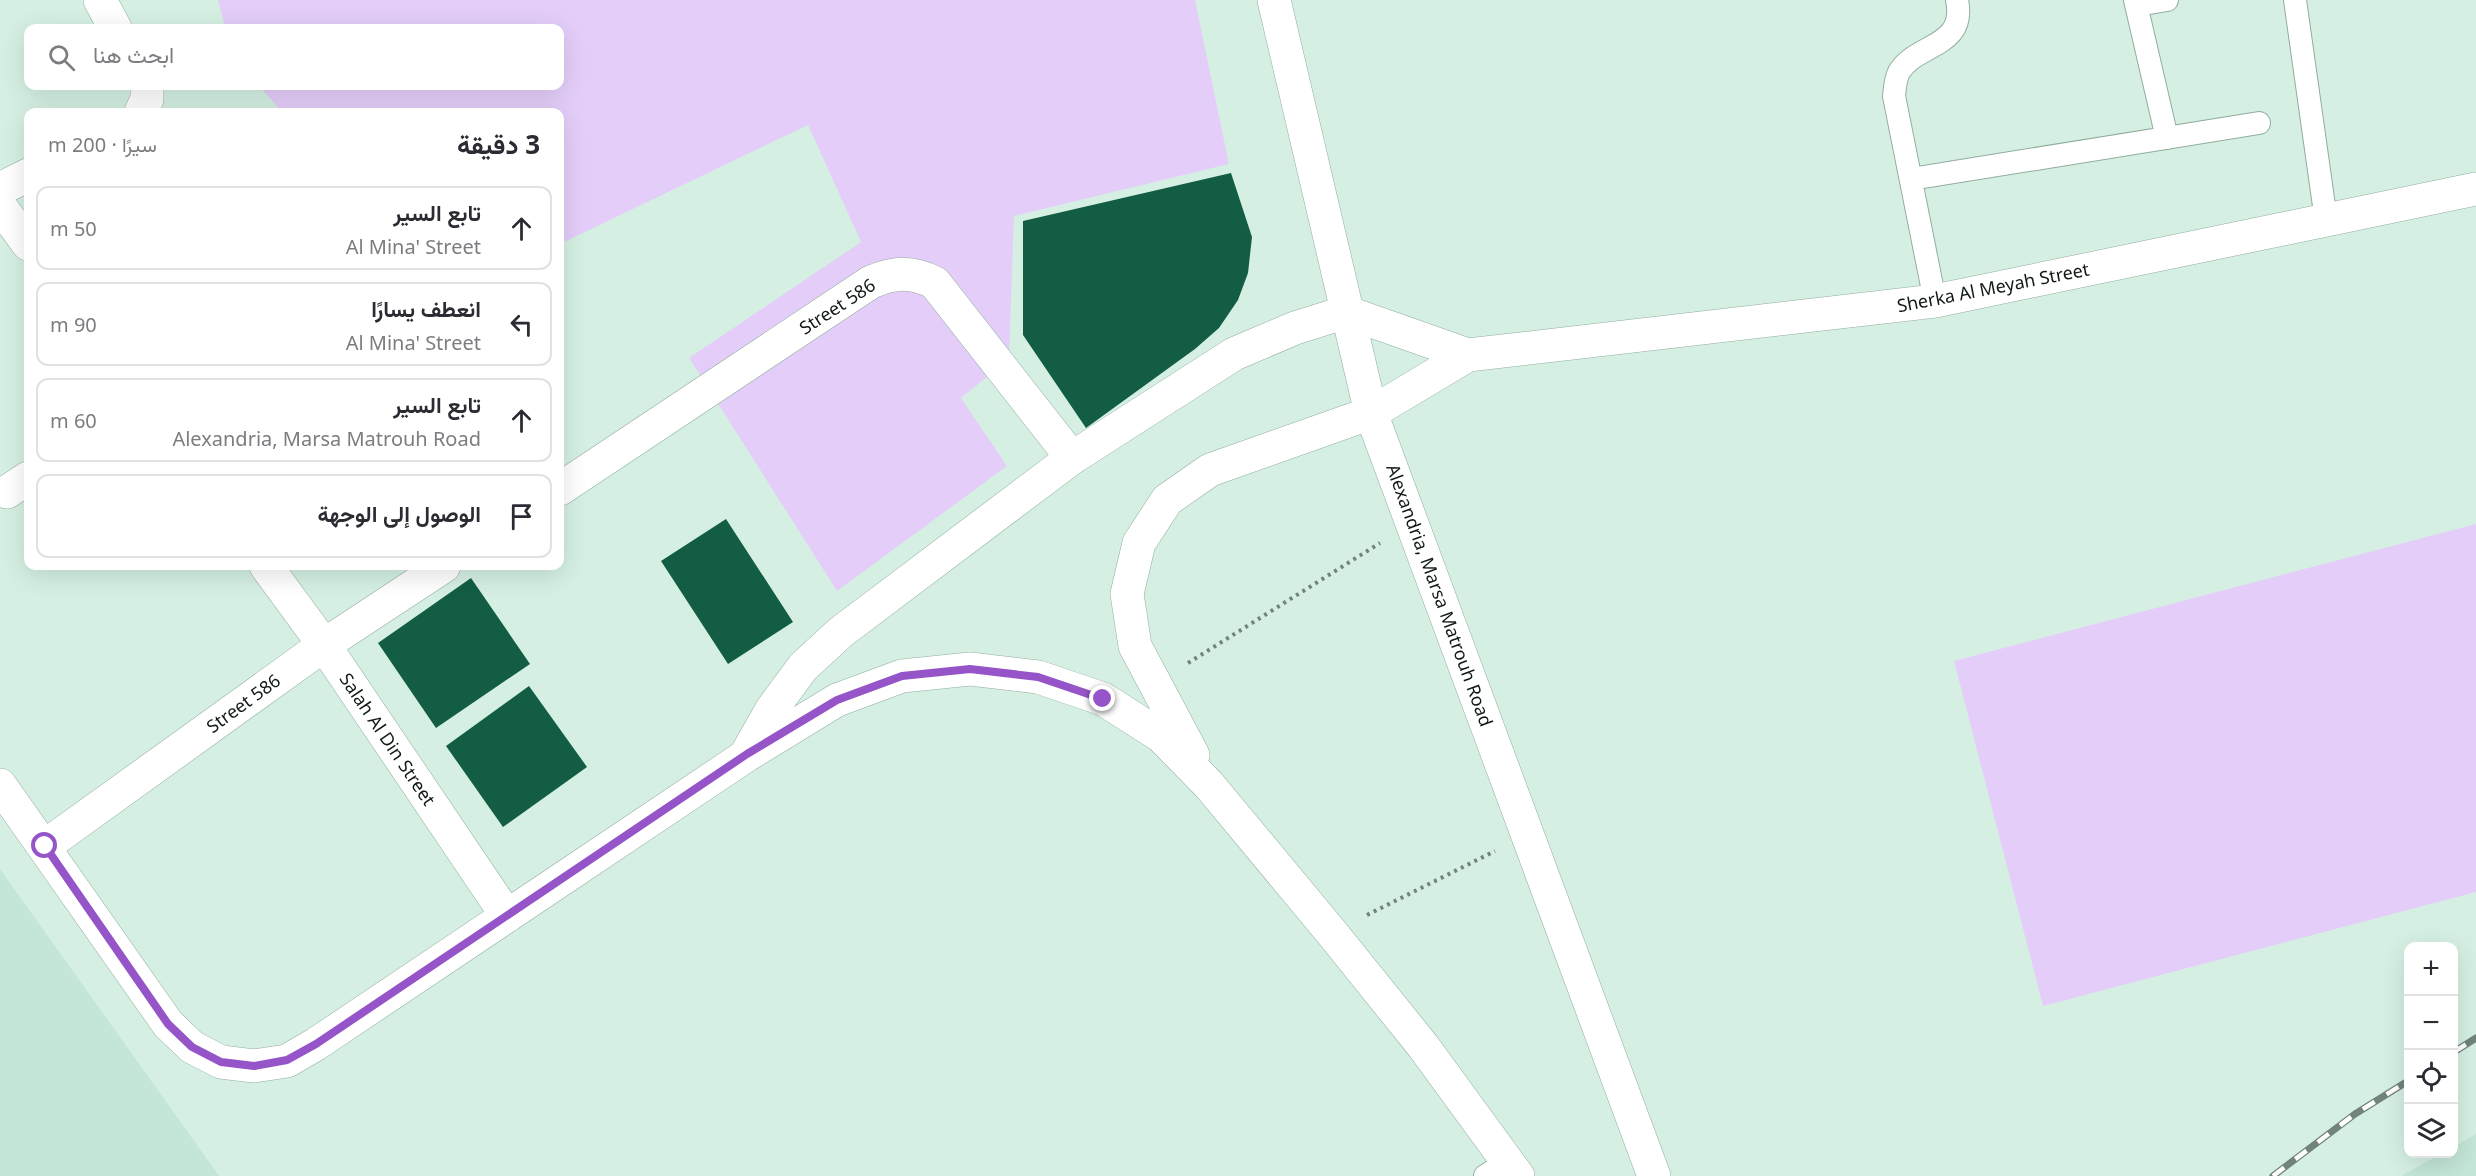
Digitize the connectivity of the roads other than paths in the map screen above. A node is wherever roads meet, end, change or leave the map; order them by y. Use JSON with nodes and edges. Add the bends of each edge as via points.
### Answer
{"nodes":[{"id":1,"x":100,"y":0,"type":"edge"},
{"id":2,"x":1274,"y":0,"type":"edge"},
{"id":3,"x":1957,"y":0,"type":"edge"},
{"id":4,"x":2167,"y":0,"type":"edge"},
{"id":5,"x":2295,"y":0,"type":"edge"},
{"id":6,"x":2136,"y":3,"type":"edge"},
{"id":7,"x":114,"y":24,"type":"edge"},
{"id":8,"x":147,"y":90,"type":"edge"},
{"id":9,"x":143,"y":108,"type":"edge"},
{"id":10,"x":2259,"y":123,"type":"dead end"},
{"id":11,"x":2167,"y":138,"type":"junction"},
{"id":12,"x":24,"y":177,"type":"edge"},
{"id":13,"x":1911,"y":179,"type":"junction"},
{"id":14,"x":0,"y":189,"type":"edge"},
{"id":15,"x":2476,"y":189,"type":"edge"},
{"id":16,"x":0,"y":206,"type":"edge"},
{"id":17,"x":2326,"y":220,"type":"junction"},
{"id":18,"x":24,"y":239,"type":"edge"},
{"id":19,"x":1935,"y":301,"type":"junction"},
{"id":20,"x":1346,"y":312,"type":"junction"},
{"id":21,"x":1468,"y":355,"type":"junction"},
{"id":22,"x":1371,"y":413,"type":"junction"},
{"id":23,"x":1072,"y":458,"type":"junction"},
{"id":24,"x":564,"y":486,"type":"edge"},
{"id":25,"x":269,"y":570,"type":"edge"},
{"id":26,"x":438,"y":570,"type":"edge"},
{"id":27,"x":324,"y":645,"type":"junction"},
{"id":28,"x":747,"y":754,"type":"junction"},
{"id":29,"x":0,"y":785,"type":"edge"},
{"id":30,"x":1209,"y":785,"type":"junction"},
{"id":31,"x":45,"y":846,"type":"junction"},
{"id":32,"x":507,"y":916,"type":"junction"},
{"id":33,"x":1503,"y":1171,"type":"edge"},
{"id":34,"x":1654,"y":1176,"type":"edge"}],
"edges":[{"from":1,"to":7,"type":"main road"},
{"from":2,"to":20,"type":"main road","name":"Alexandria, Marsa Matrouh Road"},
{"from":3,"to":13,"type":"lane","via":[[1957,23],[1951,34],[1907,63],[1895,83],[1894,96]]},
{"from":4,"to":6,"type":"lane"},
{"from":5,"to":17,"type":"lane"},
{"from":6,"to":11,"type":"lane"},
{"from":8,"to":9,"type":"main road"},
{"from":10,"to":11,"type":"lane"},
{"from":11,"to":13,"type":"lane"},
{"from":12,"to":14,"type":"main road"},
{"from":13,"to":19,"type":"lane"},
{"from":15,"to":17,"type":"main road","name":"Sherka Al Meyah Street"},
{"from":16,"to":18,"type":"main road"},
{"from":17,"to":19,"type":"main road","name":"Sherka Al Meyah Street"},
{"from":19,"to":21,"type":"main road","name":"Sherka Al Meyah Street"},
{"from":20,"to":21,"type":"main road"},
{"from":20,"to":22,"type":"main road","name":"Alexandria, Marsa Matrouh Road"},
{"from":20,"to":23,"type":"main road","via":[[1294,328],[1234,354]]},
{"from":21,"to":22,"type":"main road"},
{"from":22,"to":30,"type":"main road","via":[[1210,470],[1167,500],[1139,543],[1127,594],[1135,646]]},
{"from":22,"to":34,"type":"main road","name":"Alexandria, Marsa Matrouh Road"},
{"from":23,"to":24,"type":"main road","name":"Street 586","via":[[935,283],[904,273],[871,282]]},
{"from":23,"to":28,"type":"main road","via":[[841,632],[803,667],[772,709]]},
{"from":25,"to":27,"type":"main road","name":"Salah Al Din Street"},
{"from":26,"to":27,"type":"main road","name":"Street 586"},
{"from":27,"to":31,"type":"main road","name":"Street 586"},
{"from":27,"to":32,"type":"main road","name":"Salah Al Din Street"},
{"from":28,"to":30,"type":"main road","via":[[837,700],[902,676],[970,669],[1038,677],[1103,699],[1161,736]]},
{"from":28,"to":32,"type":"main road"},
{"from":29,"to":31,"type":"main road"},
{"from":30,"to":33,"type":"main road","via":[[1423,1046]]},
{"from":31,"to":32,"type":"main road","via":[[168,1024],[192,1047],[221,1062],[254,1066],[287,1060]]}]}
